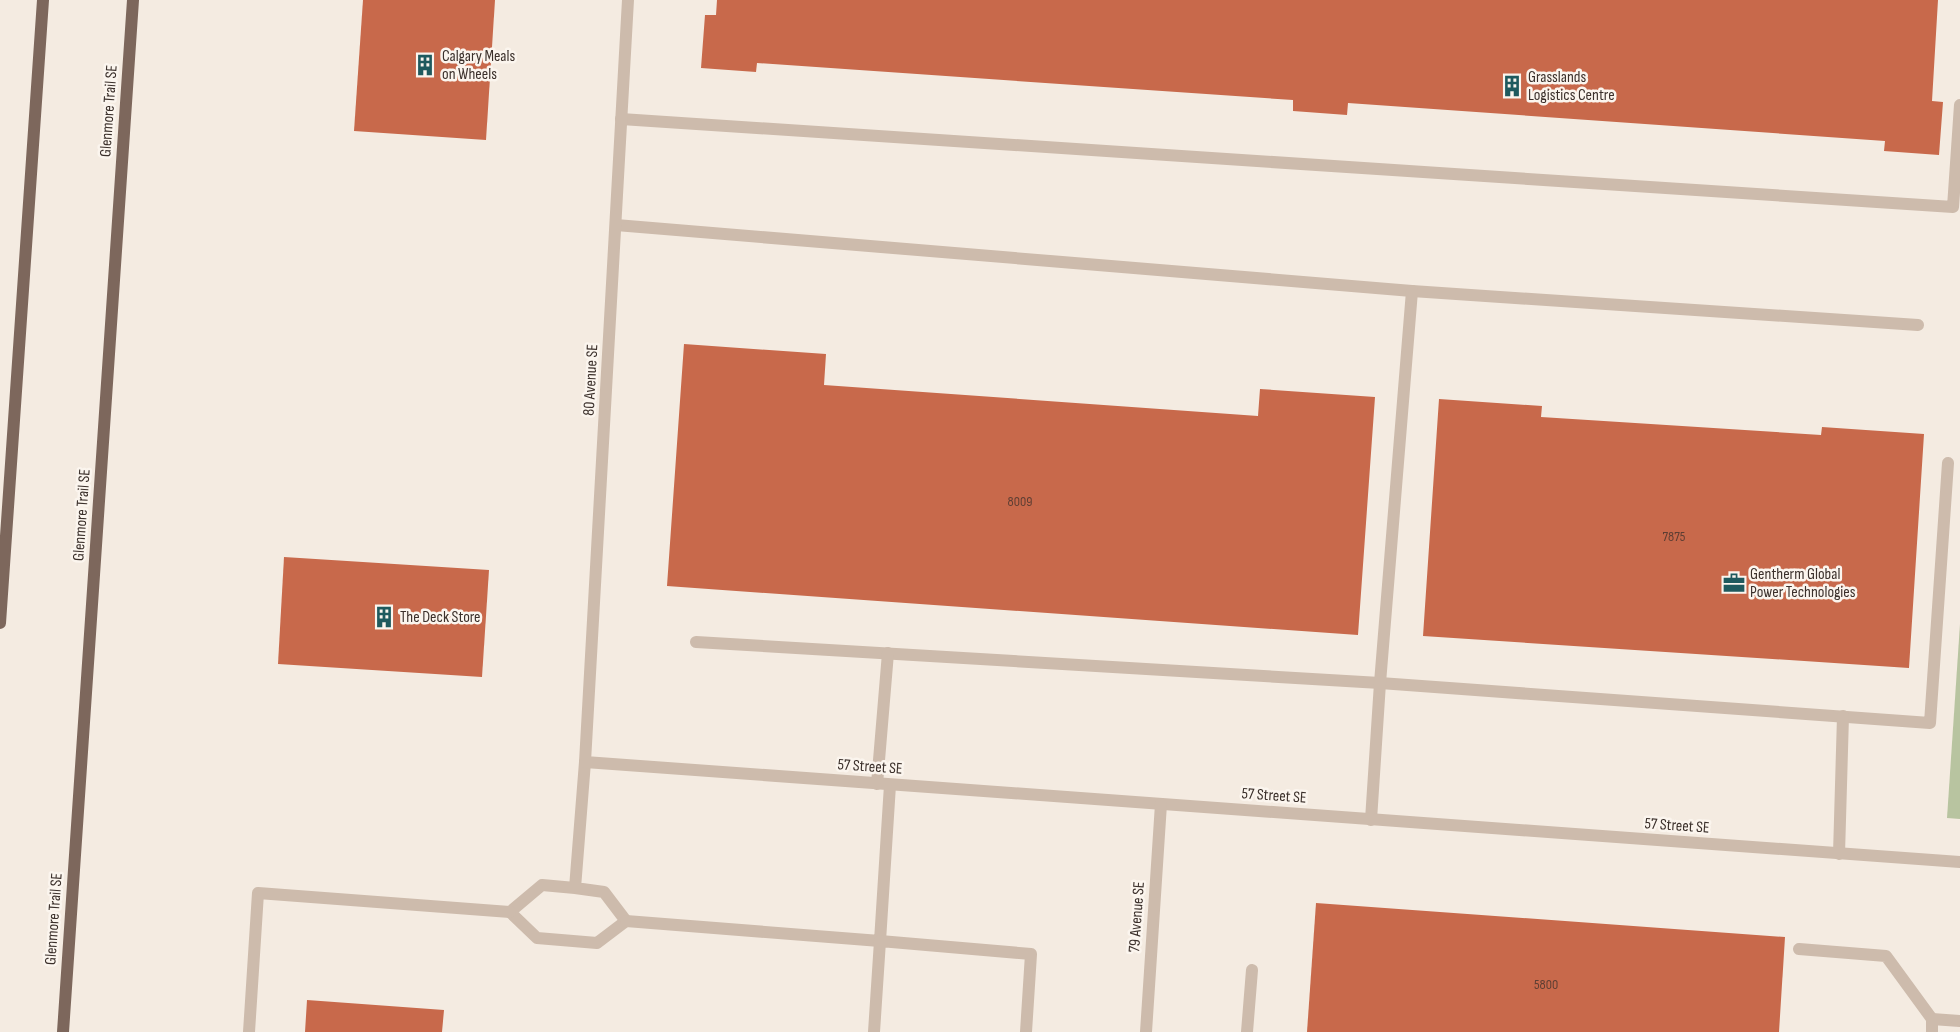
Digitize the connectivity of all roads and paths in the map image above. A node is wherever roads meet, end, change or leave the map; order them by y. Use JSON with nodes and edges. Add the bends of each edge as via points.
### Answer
{"nodes":[{"id":1,"x":43,"y":0,"type":"edge"},
{"id":2,"x":133,"y":0,"type":"edge"},
{"id":3,"x":628,"y":0,"type":"edge"},
{"id":4,"x":1960,"y":105,"type":"edge"},
{"id":5,"x":621,"y":119,"type":"junction"},
{"id":6,"x":616,"y":225,"type":"junction"},
{"id":7,"x":1412,"y":292,"type":"junction"},
{"id":8,"x":1918,"y":325,"type":"dead end"},
{"id":9,"x":1948,"y":463,"type":"dead end"},
{"id":10,"x":0,"y":623,"type":"edge"},
{"id":11,"x":696,"y":642,"type":"dead end"},
{"id":12,"x":888,"y":653,"type":"junction"},
{"id":13,"x":1380,"y":683,"type":"junction"},
{"id":14,"x":1843,"y":716,"type":"junction"},
{"id":15,"x":585,"y":762,"type":"junction"},
{"id":16,"x":884,"y":784,"type":"junction"},
{"id":17,"x":1160,"y":804,"type":"junction"},
{"id":18,"x":1371,"y":820,"type":"junction"},
{"id":19,"x":1839,"y":854,"type":"junction"},
{"id":20,"x":1960,"y":862,"type":"edge"},
{"id":21,"x":575,"y":888,"type":"junction"},
{"id":22,"x":510,"y":912,"type":"junction"},
{"id":23,"x":626,"y":921,"type":"junction"},
{"id":24,"x":880,"y":941,"type":"junction"},
{"id":25,"x":1799,"y":949,"type":"dead end"},
{"id":26,"x":1252,"y":970,"type":"dead end"},
{"id":27,"x":1932,"y":1019,"type":"junction"},
{"id":28,"x":1960,"y":1021,"type":"edge"},
{"id":29,"x":63,"y":1032,"type":"edge"},
{"id":30,"x":249,"y":1032,"type":"edge"},
{"id":31,"x":874,"y":1032,"type":"edge"},
{"id":32,"x":1026,"y":1032,"type":"edge"},
{"id":33,"x":1146,"y":1032,"type":"edge"},
{"id":34,"x":1247,"y":1032,"type":"edge"},
{"id":35,"x":1932,"y":1032,"type":"edge"}],
"edges":[{"from":1,"to":10,"type":"main road"},
{"from":2,"to":29,"type":"main road","name":"Glenmore Trail SE"},
{"from":3,"to":5,"type":"street","name":"80 Avenue SE"},
{"from":4,"to":5,"type":"street","via":[[1954,207]]},
{"from":5,"to":6,"type":"street","name":"80 Avenue SE"},
{"from":6,"to":7,"type":"street"},
{"from":6,"to":15,"type":"street","name":"80 Avenue SE"},
{"from":7,"to":8,"type":"street"},
{"from":7,"to":13,"type":"street"},
{"from":9,"to":14,"type":"street","via":[[1930,723]]},
{"from":11,"to":12,"type":"street"},
{"from":12,"to":13,"type":"street"},
{"from":12,"to":16,"type":"street"},
{"from":13,"to":14,"type":"street"},
{"from":13,"to":18,"type":"street"},
{"from":14,"to":19,"type":"street"},
{"from":15,"to":16,"type":"street","name":"57 Street SE"},
{"from":15,"to":21,"type":"street","name":"80 Avenue SE"},
{"from":16,"to":17,"type":"street","name":"57 Street SE"},
{"from":16,"to":24,"type":"street"},
{"from":17,"to":18,"type":"street","name":"57 Street SE"},
{"from":17,"to":33,"type":"street","name":"79 Avenue SE"},
{"from":18,"to":19,"type":"street","name":"57 Street SE"},
{"from":19,"to":20,"type":"street","name":"57 Street SE"},
{"from":21,"to":22,"type":"street","via":[[542,885]]},
{"from":21,"to":23,"type":"street","via":[[604,892]]},
{"from":22,"to":23,"type":"street","via":[[537,938],[597,943]]},
{"from":22,"to":30,"type":"street","via":[[258,893]]},
{"from":23,"to":24,"type":"street"},
{"from":24,"to":31,"type":"street"},
{"from":24,"to":32,"type":"street","via":[[1031,954]]},
{"from":25,"to":27,"type":"street","via":[[1886,956]]},
{"from":26,"to":34,"type":"street"},
{"from":27,"to":28,"type":"street"},
{"from":27,"to":35,"type":"street"}]}
